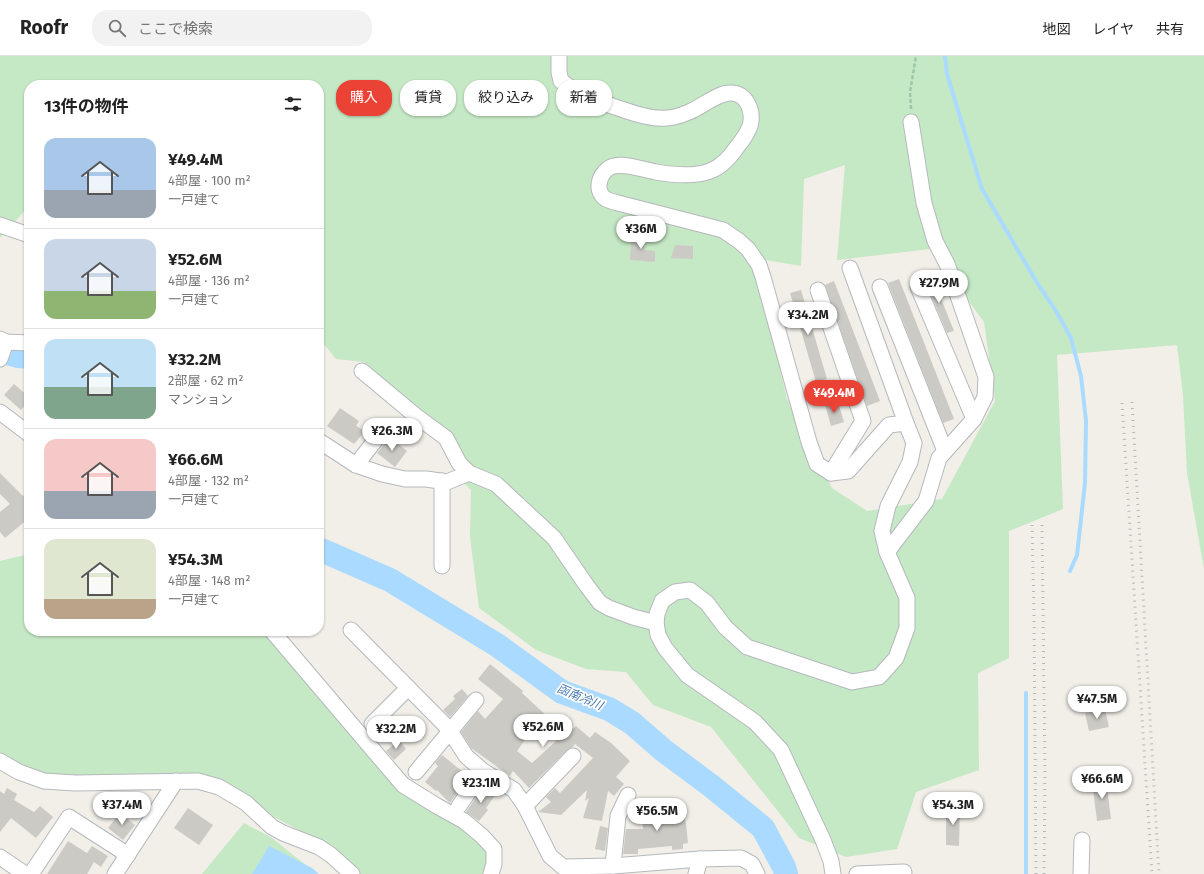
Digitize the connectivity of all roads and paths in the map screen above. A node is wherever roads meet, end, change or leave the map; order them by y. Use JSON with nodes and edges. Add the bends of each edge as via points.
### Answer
{"nodes":[{"id":1,"x":559,"y":56,"type":"edge"},
{"id":2,"x":916,"y":56,"type":"edge"},
{"id":3,"x":911,"y":122,"type":"joint"},
{"id":4,"x":0,"y":224,"type":"edge"},
{"id":5,"x":24,"y":233,"type":"edge"},
{"id":6,"x":850,"y":268,"type":"dead end"},
{"id":7,"x":880,"y":287,"type":"dead end"},
{"id":8,"x":918,"y":288,"type":"dead end"},
{"id":9,"x":818,"y":290,"type":"dead end"},
{"id":10,"x":3,"y":341,"type":"edge"},
{"id":11,"x":24,"y":343,"type":"edge"},
{"id":12,"x":0,"y":359,"type":"edge"},
{"id":13,"x":362,"y":371,"type":"dead end"},
{"id":14,"x":0,"y":412,"type":"edge"},
{"id":15,"x":974,"y":419,"type":"junction"},
{"id":16,"x":906,"y":423,"type":"junction"},
{"id":17,"x":384,"y":429,"type":"dead end"},
{"id":18,"x":24,"y":430,"type":"edge"},
{"id":19,"x":324,"y":444,"type":"edge"},
{"id":20,"x":945,"y":451,"type":"junction"},
{"id":21,"x":356,"y":465,"type":"junction"},
{"id":22,"x":469,"y":473,"type":"junction"},
{"id":23,"x":831,"y":473,"type":"junction"},
{"id":24,"x":442,"y":481,"type":"junction"},
{"id":25,"x":887,"y":552,"type":"junction"},
{"id":26,"x":442,"y":566,"type":"dead end"},
{"id":27,"x":656,"y":622,"type":"junction"},
{"id":28,"x":351,"y":630,"type":"dead end"},
{"id":29,"x":276,"y":636,"type":"edge"},
{"id":30,"x":408,"y":688,"type":"junction"},
{"id":31,"x":476,"y":700,"type":"dead end"},
{"id":32,"x":372,"y":724,"type":"dead end"},
{"id":33,"x":450,"y":732,"type":"junction"},
{"id":34,"x":573,"y":756,"type":"dead end"},
{"id":35,"x":0,"y":760,"type":"edge"},
{"id":36,"x":483,"y":771,"type":"junction"},
{"id":37,"x":416,"y":772,"type":"dead end"},
{"id":38,"x":176,"y":781,"type":"junction"},
{"id":39,"x":628,"y":795,"type":"dead end"},
{"id":40,"x":459,"y":806,"type":"dead end"},
{"id":41,"x":525,"y":806,"type":"junction"},
{"id":42,"x":1082,"y":840,"type":"dead end"},
{"id":43,"x":128,"y":855,"type":"junction"},
{"id":44,"x":700,"y":859,"type":"junction"},
{"id":45,"x":3,"y":864,"type":"edge"},
{"id":46,"x":613,"y":866,"type":"junction"},
{"id":47,"x":904,"y":872,"type":"dead end"},
{"id":48,"x":25,"y":874,"type":"edge"},
{"id":49,"x":31,"y":874,"type":"edge"},
{"id":50,"x":114,"y":874,"type":"edge"},
{"id":51,"x":352,"y":874,"type":"edge"},
{"id":52,"x":491,"y":874,"type":"edge"},
{"id":53,"x":696,"y":874,"type":"edge"},
{"id":54,"x":757,"y":874,"type":"edge"},
{"id":55,"x":834,"y":874,"type":"edge"},
{"id":56,"x":857,"y":874,"type":"edge"},
{"id":57,"x":1081,"y":874,"type":"edge"}],
"edges":[{"from":1,"to":23,"type":"street","via":[[561,81],[573,90],[591,99],[639,114],[660,118],[677,116],[691,112],[729,92],[740,95],[747,102],[750,126],[732,154],[718,167],[698,174],[680,175],[617,166],[601,175],[599,188],[606,199],[723,230],[748,249],[759,265],[817,464]]},
{"from":2,"to":3,"type":"path","via":[[910,92]]},
{"from":3,"to":15,"type":"street","via":[[924,203],[986,377],[984,397]]},
{"from":4,"to":5,"type":"street"},
{"from":6,"to":16,"type":"street","via":[[870,341]]},
{"from":7,"to":20,"type":"street"},
{"from":8,"to":15,"type":"street","via":[[932,335]]},
{"from":9,"to":23,"type":"street","via":[[863,421]]},
{"from":10,"to":11,"type":"street"},
{"from":10,"to":12,"type":"street"},
{"from":13,"to":22,"type":"street","via":[[446,438],[459,463]]},
{"from":14,"to":18,"type":"street"},
{"from":15,"to":20,"type":"street"},
{"from":16,"to":23,"type":"street","via":[[889,424],[848,471]]},
{"from":16,"to":25,"type":"street","via":[[914,443],[910,462],[888,506],[882,531]]},
{"from":17,"to":21,"type":"street"},
{"from":19,"to":21,"type":"street"},
{"from":20,"to":25,"type":"street","via":[[939,458],[926,501]]},
{"from":21,"to":24,"type":"street","via":[[405,479]]},
{"from":22,"to":24,"type":"street","via":[[447,482]]},
{"from":22,"to":27,"type":"street","via":[[496,484],[554,538],[600,603],[633,617]]},
{"from":24,"to":26,"type":"street"},
{"from":25,"to":27,"type":"street","via":[[907,598],[907,628],[896,658],[879,676],[852,682],[747,647],[724,627],[707,603],[690,590],[675,592],[662,601]]},
{"from":27,"to":55,"type":"street","via":[[658,635],[665,648],[687,675],[755,722],[781,750],[823,840]]},
{"from":28,"to":30,"type":"street"},
{"from":29,"to":52,"type":"street","via":[[403,785],[464,822],[494,849]]},
{"from":30,"to":32,"type":"street"},
{"from":30,"to":33,"type":"street"},
{"from":31,"to":33,"type":"street"},
{"from":33,"to":36,"type":"street","via":[[466,756]]},
{"from":33,"to":37,"type":"street"},
{"from":34,"to":41,"type":"street"},
{"from":35,"to":38,"type":"street","via":[[19,772],[44,781]]},
{"from":36,"to":40,"type":"street"},
{"from":36,"to":41,"type":"street","via":[[514,790]]},
{"from":38,"to":43,"type":"street"},
{"from":38,"to":51,"type":"street","via":[[198,781],[219,787],[246,803],[283,834],[319,847]]},
{"from":39,"to":46,"type":"street","via":[[618,816]]},
{"from":41,"to":46,"type":"street","via":[[550,856],[563,867]]},
{"from":42,"to":57,"type":"street"},
{"from":43,"to":49,"type":"street","via":[[69,817]]},
{"from":43,"to":50,"type":"street"},
{"from":44,"to":46,"type":"street"},
{"from":44,"to":53,"type":"street"},
{"from":44,"to":54,"type":"street","via":[[740,858],[752,864]]},
{"from":45,"to":48,"type":"street"},
{"from":47,"to":56,"type":"street"}]}
